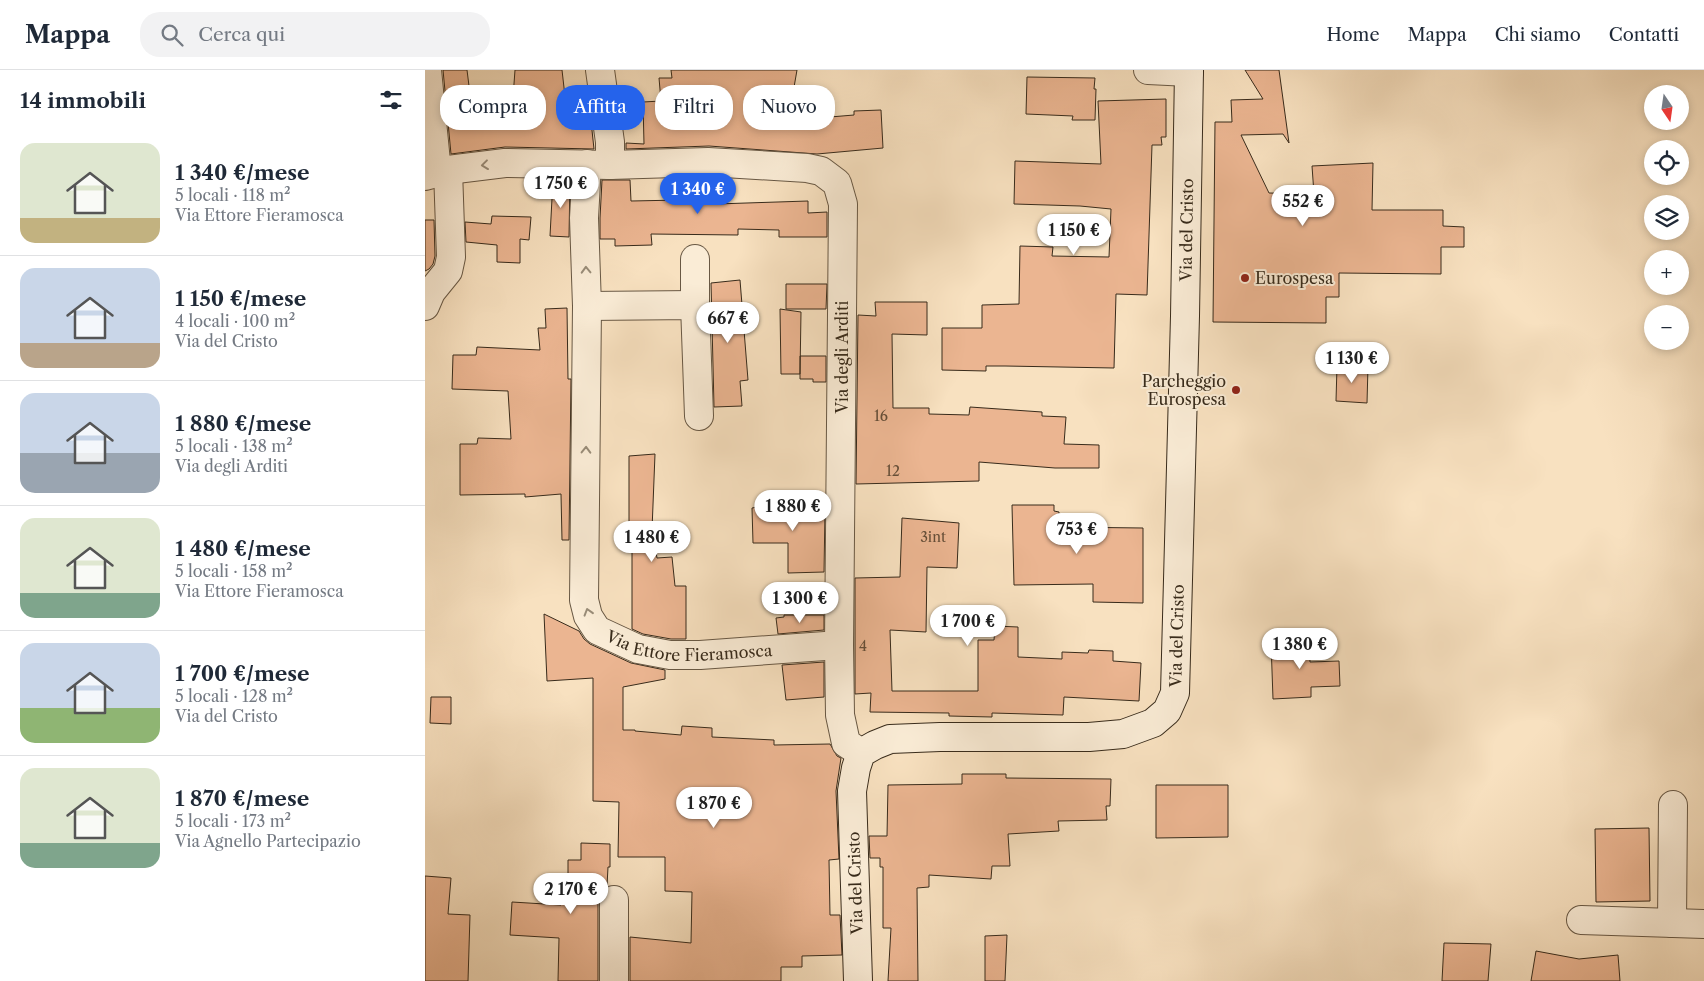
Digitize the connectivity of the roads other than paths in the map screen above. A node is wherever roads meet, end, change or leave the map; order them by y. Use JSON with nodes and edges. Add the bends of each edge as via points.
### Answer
{"nodes":[{"id":1,"x":427,"y":70,"type":"edge"},
{"id":2,"x":601,"y":70,"type":"edge"},
{"id":3,"x":1148,"y":70,"type":"edge"},
{"id":4,"x":1189,"y":71,"type":"edge"},
{"id":5,"x":598,"y":164,"type":"junction"},
{"id":6,"x":437,"y":173,"type":"edge"},
{"id":7,"x":695,"y":260,"type":"dead end"},
{"id":8,"x":695,"y":305,"type":"junction"},
{"id":9,"x":425,"y":306,"type":"edge"},
{"id":10,"x":587,"y":306,"type":"junction"},
{"id":11,"x":699,"y":416,"type":"dead end"},
{"id":12,"x":839,"y":645,"type":"junction"},
{"id":13,"x":861,"y":754,"type":"junction"},
{"id":14,"x":1673,"y":805,"type":"dead end"},
{"id":15,"x":614,"y":900,"type":"dead end"},
{"id":16,"x":1581,"y":920,"type":"dead end"},
{"id":17,"x":1672,"y":923,"type":"junction"},
{"id":18,"x":1704,"y":924,"type":"edge"},
{"id":19,"x":615,"y":981,"type":"edge"},
{"id":20,"x":858,"y":981,"type":"edge"}],
"edges":[{"from":1,"to":6,"type":"street"},
{"from":2,"to":5,"type":"street","via":[[610,142]]},
{"from":3,"to":4,"type":"street","name":"Via del Cristo"},
{"from":4,"to":13,"type":"street","name":"Via del Cristo","via":[[1178,617],[1175,693],[1167,711],[1153,723],[1123,734],[1089,738],[940,736],[889,740]]},
{"from":5,"to":6,"type":"street","name":"Via degli Arditi","one_way":true,"via":[[505,163]]},
{"from":10,"to":5,"type":"street","name":"Via Ettore Fieramosca","one_way":true,"via":[[584,218]]},
{"from":5,"to":12,"type":"street","name":"Via degli Arditi","via":[[708,162],[807,168],[821,171],[837,183],[843,204]]},
{"from":6,"to":9,"type":"street","via":[[451,257],[448,271],[431,292]]},
{"from":7,"to":8,"type":"street"},
{"from":8,"to":10,"type":"street"},
{"from":8,"to":11,"type":"street"},
{"from":12,"to":10,"type":"street","name":"Via Ettore Fieramosca","one_way":true,"via":[[670,655],[638,648],[597,630],[587,616],[585,600]]},
{"from":12,"to":13,"type":"street","name":"Via degli Arditi","via":[[842,728],[846,743]]},
{"from":13,"to":20,"type":"street","name":"Via del Cristo","via":[[853,791]]},
{"from":14,"to":17,"type":"street"},
{"from":15,"to":19,"type":"street"},
{"from":16,"to":17,"type":"street"},
{"from":17,"to":18,"type":"street"}]}
